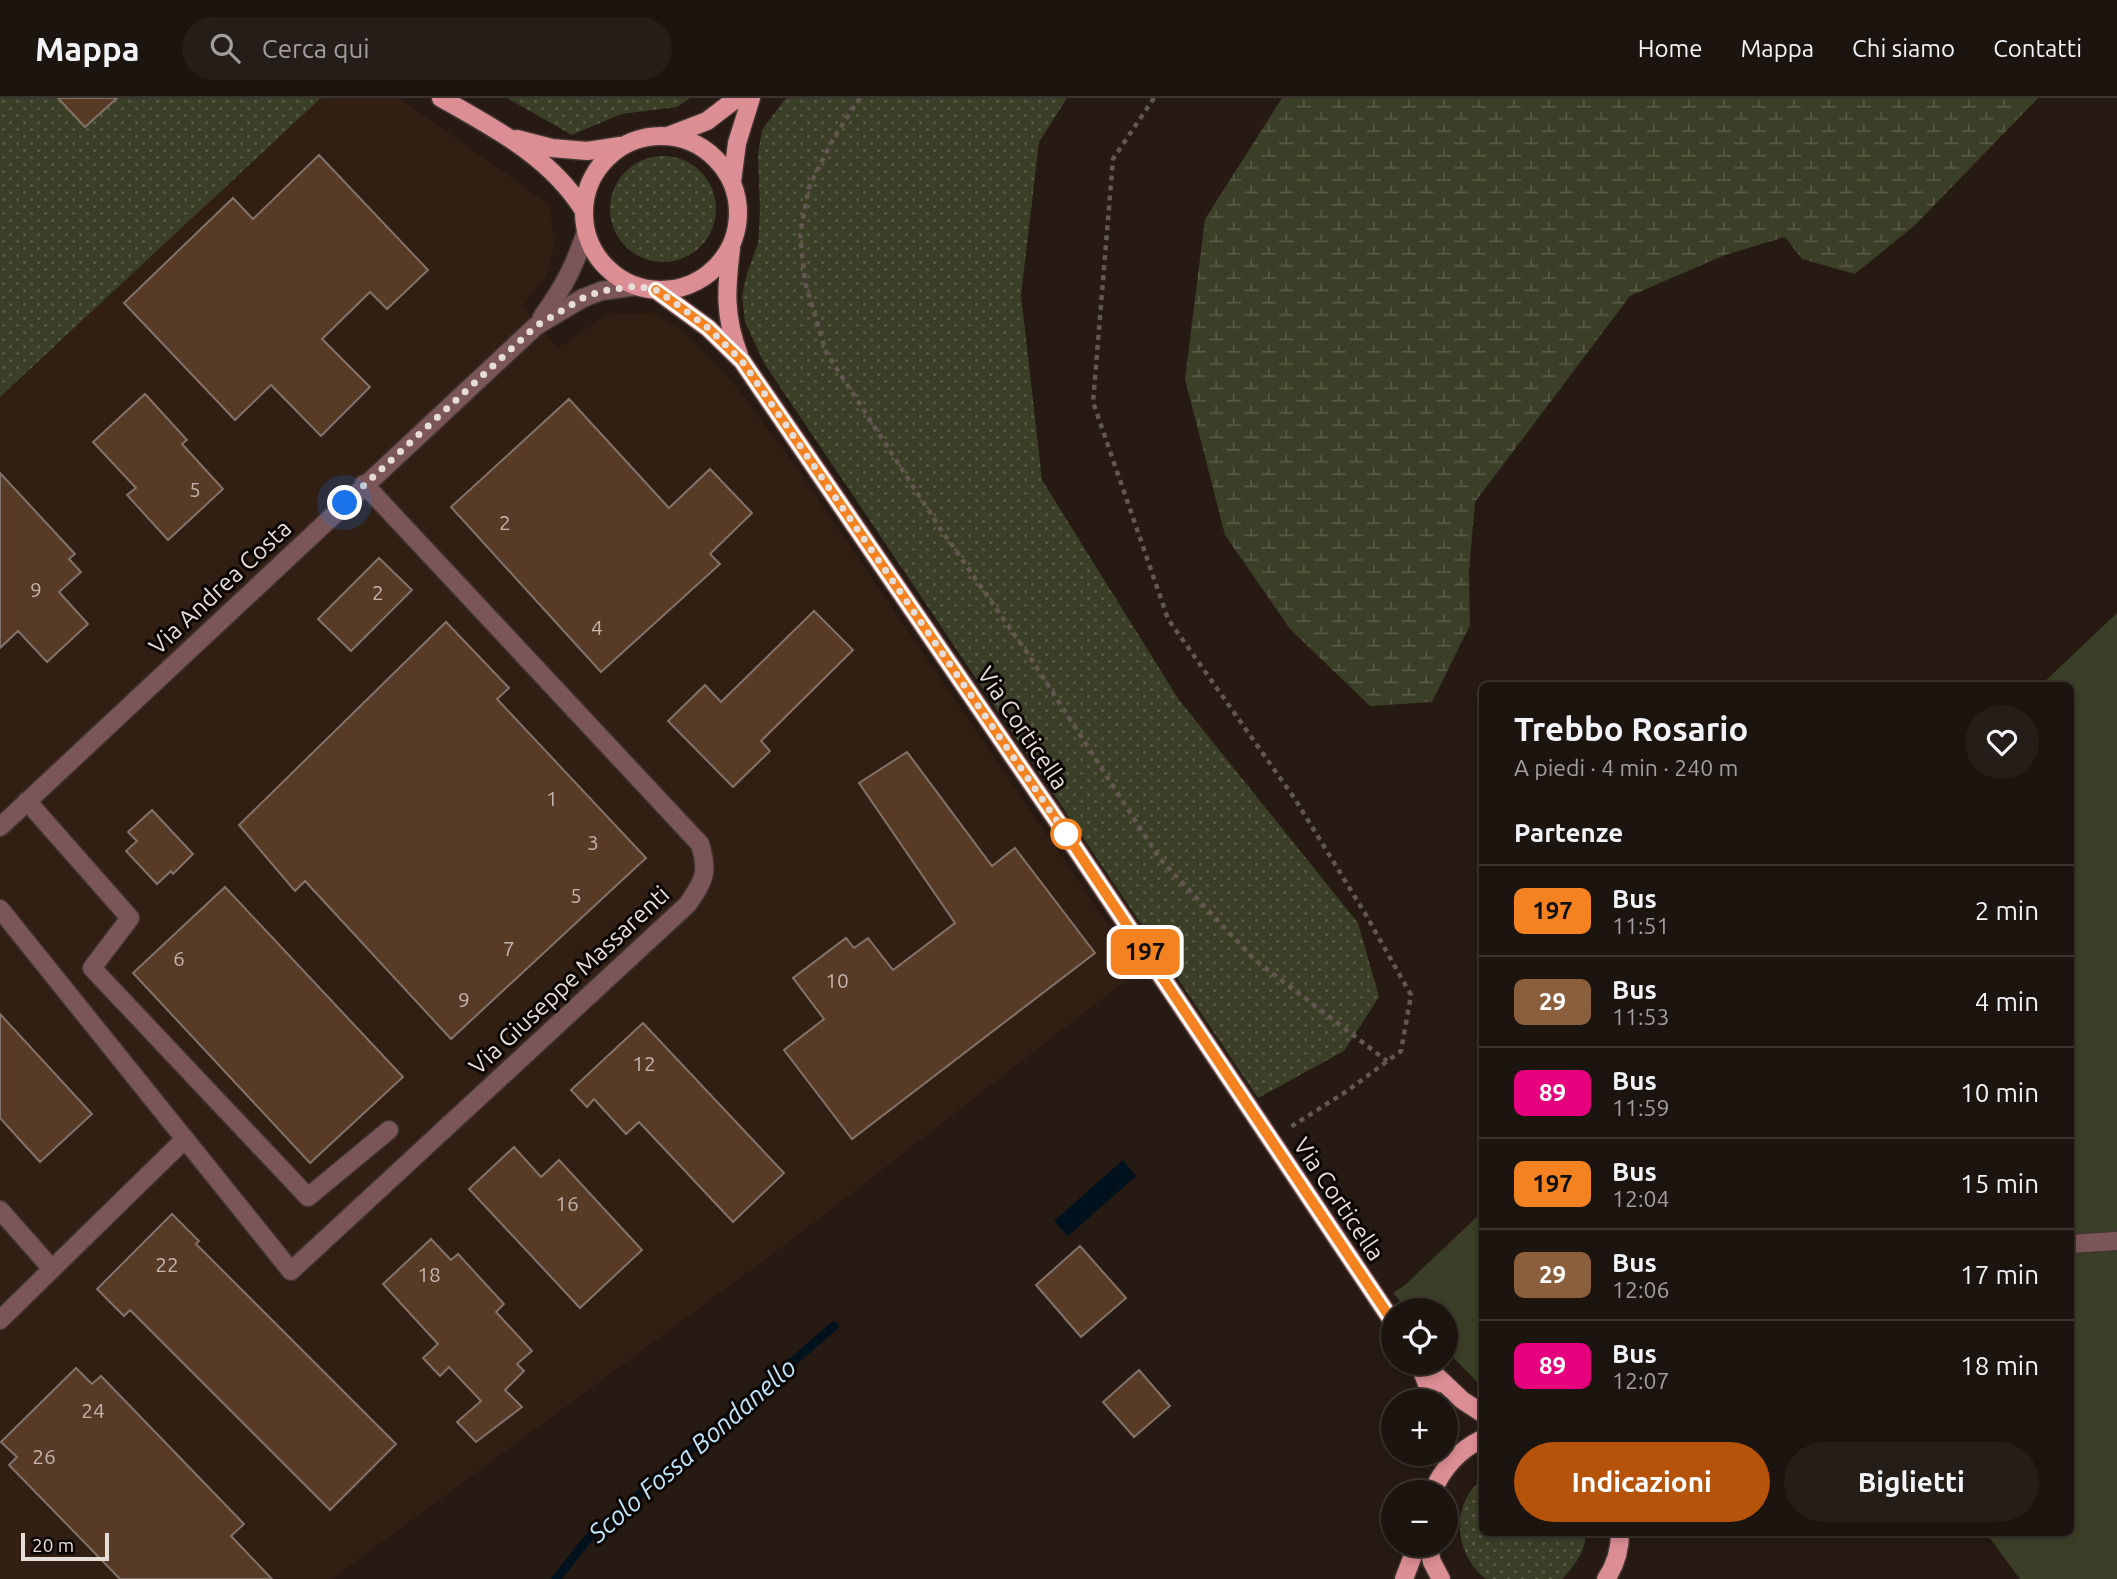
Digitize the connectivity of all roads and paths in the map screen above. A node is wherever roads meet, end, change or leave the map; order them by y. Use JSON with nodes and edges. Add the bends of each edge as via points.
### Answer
{"nodes":[{"id":1,"x":441,"y":98,"type":"edge"},
{"id":2,"x":737,"y":98,"type":"edge"},
{"id":3,"x":751,"y":98,"type":"edge"},
{"id":4,"x":860,"y":98,"type":"edge"},
{"id":5,"x":1154,"y":98,"type":"edge"},
{"id":6,"x":668,"y":135,"type":"junction"},
{"id":7,"x":507,"y":136,"type":"junction"},
{"id":8,"x":622,"y":146,"type":"junction"},
{"id":9,"x":732,"y":182,"type":"junction"},
{"id":10,"x":584,"y":211,"type":"junction"},
{"id":11,"x":586,"y":232,"type":"junction"},
{"id":12,"x":731,"y":247,"type":"junction"},
{"id":13,"x":637,"y":286,"type":"junction"},
{"id":14,"x":656,"y":290,"type":"junction"},
{"id":15,"x":536,"y":326,"type":"junction"},
{"id":16,"x":742,"y":361,"type":"junction"},
{"id":17,"x":364,"y":484,"type":"junction"},
{"id":18,"x":27,"y":801,"type":"junction"},
{"id":19,"x":0,"y":827,"type":"edge"},
{"id":20,"x":0,"y":909,"type":"edge"},
{"id":21,"x":1387,"y":1061,"type":"junction"},
{"id":22,"x":388,"y":1130,"type":"dead end"},
{"id":23,"x":184,"y":1140,"type":"junction"},
{"id":24,"x":1270,"y":1140,"type":"junction"},
{"id":25,"x":0,"y":1210,"type":"edge"},
{"id":26,"x":2117,"y":1241,"type":"edge"},
{"id":27,"x":2074,"y":1244,"type":"edge"},
{"id":28,"x":52,"y":1269,"type":"junction"},
{"id":29,"x":1381,"y":1304,"type":"edge"},
{"id":30,"x":0,"y":1320,"type":"edge"},
{"id":31,"x":1434,"y":1375,"type":"edge"},
{"id":32,"x":1479,"y":1411,"type":"edge"},
{"id":33,"x":1479,"y":1441,"type":"edge"},
{"id":34,"x":1458,"y":1454,"type":"edge"},
{"id":35,"x":1620,"y":1536,"type":"edge"},
{"id":36,"x":1412,"y":1557,"type":"edge"},
{"id":37,"x":1431,"y":1557,"type":"edge"},
{"id":38,"x":1609,"y":1577,"type":"edge"},
{"id":39,"x":1404,"y":1579,"type":"edge"},
{"id":40,"x":1441,"y":1579,"type":"edge"}],
"edges":[{"from":1,"to":7,"type":"main road"},
{"from":2,"to":6,"type":"main road","via":[[707,121]]},
{"from":3,"to":9,"type":"main road","via":[[737,143]]},
{"from":4,"to":21,"type":"path","via":[[808,187],[800,234],[806,282],[826,352],[1160,859],[1255,960]]},
{"from":5,"to":21,"type":"path","via":[[1113,159],[1093,402],[1168,619],[1295,799],[1411,995],[1401,1051]]},
{"from":6,"to":8,"type":"main road"},
{"from":6,"to":9,"type":"main road","via":[[707,150]]},
{"from":7,"to":8,"type":"main road","via":[[552,148],[587,151]]},
{"from":7,"to":10,"type":"main road","via":[[564,183]]},
{"from":8,"to":10,"type":"main road","via":[[595,174]]},
{"from":9,"to":12,"type":"main road","via":[[738,226]]},
{"from":10,"to":11,"type":"main road"},
{"from":11,"to":13,"type":"main road","via":[[599,260]]},
{"from":11,"to":15,"type":"street","name":"Via Andrea Costa","via":[[573,268]]},
{"from":12,"to":14,"type":"main road","via":[[708,275],[692,284]]},
{"from":12,"to":16,"type":"main road","via":[[727,307],[730,333]]},
{"from":13,"to":14,"type":"main road"},
{"from":13,"to":15,"type":"street","name":"Via Andrea Costa","via":[[583,298]]},
{"from":14,"to":16,"type":"main road","name":"Via Corticella","via":[[708,328]]},
{"from":15,"to":17,"type":"street","name":"Via Andrea Costa"},
{"from":16,"to":24,"type":"main road","name":"Via Corticella"},
{"from":17,"to":18,"type":"street","name":"Via Andrea Costa"},
{"from":17,"to":23,"type":"street","name":"Via Giuseppe Massarenti","via":[[694,836],[706,863],[703,882],[688,904],[291,1271]]},
{"from":18,"to":19,"type":"street","name":"Via Andrea Costa"},
{"from":18,"to":22,"type":"street","via":[[130,918],[92,968],[308,1196]]},
{"from":20,"to":23,"type":"street","name":"Via Giuseppe Massarenti"},
{"from":21,"to":24,"type":"path"},
{"from":23,"to":28,"type":"street"},
{"from":24,"to":29,"type":"main road","name":"Via Corticella"},
{"from":25,"to":28,"type":"street"},
{"from":26,"to":27,"type":"street"},
{"from":28,"to":30,"type":"street"},
{"from":31,"to":32,"type":"main road"},
{"from":33,"to":34,"type":"main road"},
{"from":35,"to":38,"type":"main road"},
{"from":36,"to":39,"type":"main road"},
{"from":37,"to":40,"type":"main road"}]}
